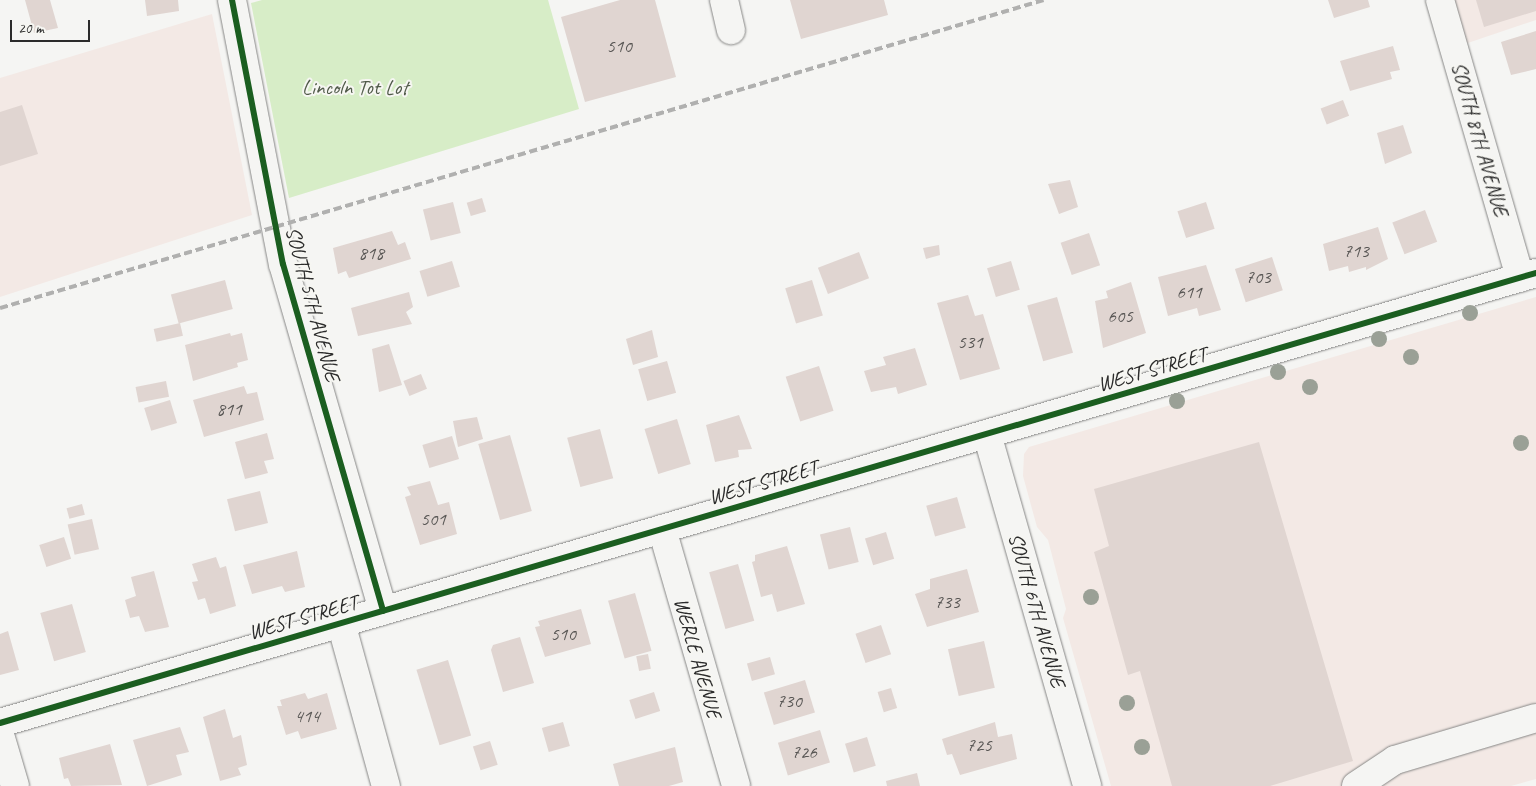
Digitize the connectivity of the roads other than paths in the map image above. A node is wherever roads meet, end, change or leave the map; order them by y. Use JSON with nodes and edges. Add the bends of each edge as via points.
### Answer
{"nodes":[{"id":1,"x":232,"y":0,"type":"edge"},
{"id":2,"x":724,"y":0,"type":"edge"},
{"id":3,"x":1440,"y":0,"type":"edge"},
{"id":4,"x":731,"y":30,"type":"dead end"},
{"id":5,"x":1528,"y":276,"type":"edge"},
{"id":6,"x":987,"y":434,"type":"junction"},
{"id":7,"x":662,"y":529,"type":"junction"},
{"id":8,"x":383,"y":611,"type":"junction"},
{"id":9,"x":341,"y":623,"type":"junction"},
{"id":10,"x":1536,"y":718,"type":"edge"},
{"id":11,"x":0,"y":723,"type":"edge"},
{"id":12,"x":0,"y":735,"type":"edge"},
{"id":13,"x":15,"y":786,"type":"edge"},
{"id":14,"x":386,"y":786,"type":"edge"},
{"id":15,"x":736,"y":786,"type":"edge"},
{"id":16,"x":1086,"y":786,"type":"edge"},
{"id":17,"x":1356,"y":786,"type":"edge"}],
"edges":[{"from":1,"to":8,"type":"street","name":"SOUTH 5TH AVENUE","via":[[283,264]]},
{"from":2,"to":4,"type":"street"},
{"from":3,"to":5,"type":"street","name":"SOUTH 8TH AVENUE"},
{"from":5,"to":6,"type":"street","name":"WEST STREET"},
{"from":6,"to":7,"type":"street","name":"WEST STREET"},
{"from":6,"to":16,"type":"street","name":"SOUTH 6TH AVENUE"},
{"from":7,"to":8,"type":"street","name":"WEST STREET"},
{"from":7,"to":15,"type":"street","name":"WERLE AVENUE"},
{"from":8,"to":9,"type":"street","name":"WEST STREET"},
{"from":9,"to":11,"type":"street","name":"WEST STREET"},
{"from":9,"to":14,"type":"street"},
{"from":10,"to":17,"type":"street","via":[[1395,760]]},
{"from":12,"to":13,"type":"street"}]}
